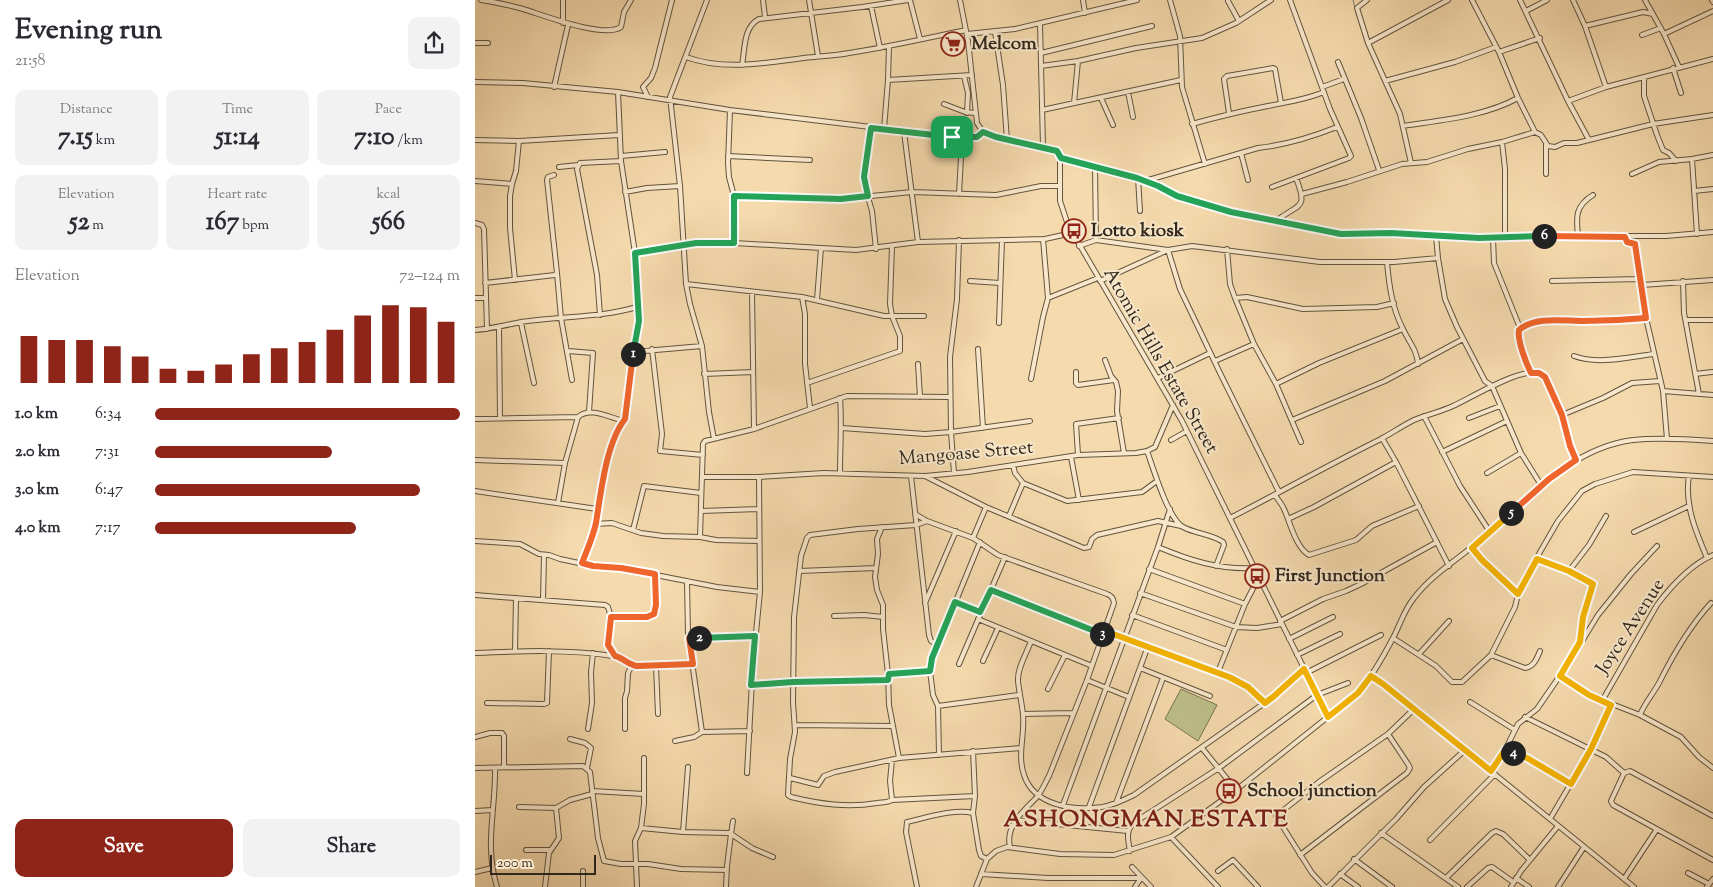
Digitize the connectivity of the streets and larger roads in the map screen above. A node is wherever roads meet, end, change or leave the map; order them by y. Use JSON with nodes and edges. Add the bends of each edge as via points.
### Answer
{"nodes":[{"id":1,"x":481,"y":0,"type":"edge"},
{"id":2,"x":563,"y":0,"type":"edge"},
{"id":3,"x":631,"y":0,"type":"edge"},
{"id":4,"x":672,"y":0,"type":"edge"},
{"id":5,"x":707,"y":0,"type":"edge"},
{"id":6,"x":763,"y":0,"type":"edge"},
{"id":7,"x":809,"y":0,"type":"edge"},
{"id":8,"x":861,"y":0,"type":"edge"},
{"id":9,"x":903,"y":0,"type":"edge"},
{"id":10,"x":909,"y":0,"type":"edge"},
{"id":11,"x":960,"y":0,"type":"edge"},
{"id":12,"x":1083,"y":0,"type":"edge"},
{"id":13,"x":1137,"y":0,"type":"edge"},
{"id":14,"x":1170,"y":0,"type":"edge"},
{"id":15,"x":1271,"y":0,"type":"edge"},
{"id":16,"x":1290,"y":0,"type":"edge"},
{"id":17,"x":1367,"y":0,"type":"edge"},
{"id":18,"x":1447,"y":0,"type":"edge"},
{"id":19,"x":1472,"y":0,"type":"edge"},
{"id":20,"x":1520,"y":0,"type":"edge"},
{"id":21,"x":1547,"y":0,"type":"edge"},
{"id":22,"x":1573,"y":0,"type":"edge"},
{"id":23,"x":1228,"y":1,"type":"dead end"},
{"id":24,"x":1646,"y":2,"type":"edge"},
{"id":25,"x":871,"y":6,"type":"junction"},
{"id":26,"x":862,"y":7,"type":"junction"},
{"id":27,"x":1713,"y":10,"type":"edge"},
{"id":28,"x":1526,"y":11,"type":"junction"},
{"id":29,"x":1643,"y":12,"type":"junction"},
{"id":30,"x":811,"y":13,"type":"junction"},
{"id":31,"x":1085,"y":13,"type":"junction"},
{"id":32,"x":1653,"y":14,"type":"junction"},
{"id":33,"x":765,"y":17,"type":"junction"},
{"id":34,"x":1239,"y":21,"type":"junction"},
{"id":35,"x":566,"y":24,"type":"junction"},
{"id":36,"x":1039,"y":24,"type":"junction"},
{"id":37,"x":1152,"y":26,"type":"dead end"},
{"id":38,"x":1585,"y":26,"type":"junction"},
{"id":39,"x":1661,"y":28,"type":"junction"},
{"id":40,"x":966,"y":32,"type":"junction"},
{"id":41,"x":995,"y":32,"type":"junction"},
{"id":42,"x":1664,"y":34,"type":"junction"},
{"id":43,"x":1642,"y":35,"type":"dead end"},
{"id":44,"x":1539,"y":38,"type":"junction"},
{"id":45,"x":920,"y":39,"type":"junction"},
{"id":46,"x":1180,"y":42,"type":"junction"},
{"id":47,"x":475,"y":43,"type":"edge"},
{"id":48,"x":489,"y":43,"type":"dead end"},
{"id":49,"x":1368,"y":43,"type":"junction"},
{"id":50,"x":889,"y":46,"type":"junction"},
{"id":51,"x":1496,"y":46,"type":"junction"},
{"id":52,"x":880,"y":48,"type":"junction"},
{"id":53,"x":1499,"y":52,"type":"junction"},
{"id":54,"x":1041,"y":53,"type":"junction"},
{"id":55,"x":818,"y":56,"type":"junction"},
{"id":56,"x":686,"y":57,"type":"junction"},
{"id":57,"x":1713,"y":59,"type":"edge"},
{"id":58,"x":1078,"y":61,"type":"junction"},
{"id":59,"x":1338,"y":62,"type":"dead end"},
{"id":60,"x":742,"y":65,"type":"junction"},
{"id":61,"x":1041,"y":66,"type":"junction"},
{"id":62,"x":1679,"y":67,"type":"junction"},
{"id":63,"x":1673,"y":68,"type":"junction"},
{"id":64,"x":972,"y":75,"type":"junction"},
{"id":65,"x":965,"y":76,"type":"junction"},
{"id":66,"x":1644,"y":78,"type":"junction"},
{"id":67,"x":889,"y":80,"type":"junction"},
{"id":68,"x":1181,"y":80,"type":"junction"},
{"id":69,"x":1344,"y":80,"type":"junction"},
{"id":70,"x":1385,"y":81,"type":"junction"},
{"id":71,"x":475,"y":82,"type":"edge"},
{"id":72,"x":554,"y":87,"type":"junction"},
{"id":73,"x":1322,"y":87,"type":"junction"},
{"id":74,"x":1606,"y":87,"type":"junction"},
{"id":75,"x":618,"y":92,"type":"junction"},
{"id":76,"x":1127,"y":92,"type":"junction"},
{"id":77,"x":1324,"y":92,"type":"junction"},
{"id":78,"x":1681,"y":93,"type":"dead end"},
{"id":79,"x":648,"y":97,"type":"junction"},
{"id":80,"x":1101,"y":98,"type":"junction"},
{"id":81,"x":1518,"y":98,"type":"junction"},
{"id":82,"x":1567,"y":100,"type":"junction"},
{"id":83,"x":670,"y":101,"type":"junction"},
{"id":84,"x":1281,"y":103,"type":"junction"},
{"id":85,"x":944,"y":104,"type":"dead end"},
{"id":86,"x":1074,"y":104,"type":"junction"},
{"id":87,"x":730,"y":110,"type":"junction"},
{"id":88,"x":1042,"y":110,"type":"junction"},
{"id":89,"x":967,"y":112,"type":"junction"},
{"id":90,"x":975,"y":113,"type":"junction"},
{"id":91,"x":1229,"y":114,"type":"junction"},
{"id":92,"x":1713,"y":115,"type":"edge"},
{"id":93,"x":1133,"y":117,"type":"dead end"},
{"id":94,"x":1192,"y":124,"type":"junction"},
{"id":95,"x":1653,"y":124,"type":"junction"},
{"id":96,"x":1113,"y":125,"type":"dead end"},
{"id":97,"x":1403,"y":126,"type":"junction"},
{"id":98,"x":1337,"y":127,"type":"junction"},
{"id":99,"x":871,"y":128,"type":"junction"},
{"id":100,"x":884,"y":129,"type":"junction"},
{"id":101,"x":904,"y":132,"type":"junction"},
{"id":102,"x":983,"y":132,"type":"junction"},
{"id":103,"x":1535,"y":132,"type":"junction"},
{"id":104,"x":619,"y":135,"type":"junction"},
{"id":105,"x":962,"y":138,"type":"junction"},
{"id":106,"x":475,"y":140,"type":"edge"},
{"id":107,"x":1007,"y":140,"type":"junction"},
{"id":108,"x":1589,"y":140,"type":"junction"},
{"id":109,"x":519,"y":141,"type":"junction"},
{"id":110,"x":1502,"y":142,"type":"junction"},
{"id":111,"x":1546,"y":144,"type":"junction"},
{"id":112,"x":1043,"y":146,"type":"junction"},
{"id":113,"x":665,"y":152,"type":"dead end"},
{"id":114,"x":1241,"y":153,"type":"junction"},
{"id":115,"x":1713,"y":155,"type":"edge"},
{"id":116,"x":621,"y":156,"type":"junction"},
{"id":117,"x":728,"y":156,"type":"junction"},
{"id":118,"x":1061,"y":158,"type":"junction"},
{"id":119,"x":1692,"y":159,"type":"junction"},
{"id":120,"x":810,"y":160,"type":"dead end"},
{"id":121,"x":621,"y":161,"type":"junction"},
{"id":122,"x":1676,"y":161,"type":"junction"},
{"id":123,"x":1411,"y":163,"type":"junction"},
{"id":124,"x":1205,"y":164,"type":"junction"},
{"id":125,"x":578,"y":165,"type":"junction"},
{"id":126,"x":1095,"y":166,"type":"junction"},
{"id":127,"x":559,"y":167,"type":"dead end"},
{"id":128,"x":1379,"y":170,"type":"junction"},
{"id":129,"x":1546,"y":174,"type":"dead end"},
{"id":130,"x":1632,"y":174,"type":"dead end"},
{"id":131,"x":554,"y":175,"type":"dead end"},
{"id":132,"x":1137,"y":178,"type":"junction"},
{"id":133,"x":1296,"y":178,"type":"junction"},
{"id":134,"x":1248,"y":180,"type":"dead end"},
{"id":135,"x":475,"y":181,"type":"edge"},
{"id":136,"x":1145,"y":182,"type":"junction"},
{"id":137,"x":512,"y":184,"type":"junction"},
{"id":138,"x":680,"y":186,"type":"junction"},
{"id":139,"x":1059,"y":186,"type":"junction"},
{"id":140,"x":1272,"y":186,"type":"dead end"},
{"id":141,"x":1713,"y":189,"type":"edge"},
{"id":142,"x":1694,"y":191,"type":"junction"},
{"id":143,"x":625,"y":192,"type":"junction"},
{"id":144,"x":912,"y":192,"type":"junction"},
{"id":145,"x":959,"y":194,"type":"junction"},
{"id":146,"x":1302,"y":194,"type":"junction"},
{"id":147,"x":734,"y":196,"type":"junction"},
{"id":148,"x":868,"y":196,"type":"junction"},
{"id":149,"x":1593,"y":196,"type":"dead end"},
{"id":150,"x":1140,"y":211,"type":"dead end"},
{"id":151,"x":1276,"y":221,"type":"junction"},
{"id":152,"x":475,"y":223,"type":"edge"},
{"id":153,"x":1713,"y":232,"type":"edge"},
{"id":154,"x":1072,"y":233,"type":"junction"},
{"id":155,"x":1697,"y":234,"type":"junction"},
{"id":156,"x":1436,"y":236,"type":"junction"},
{"id":157,"x":1578,"y":236,"type":"junction"},
{"id":158,"x":1505,"y":237,"type":"junction"},
{"id":159,"x":1625,"y":237,"type":"junction"},
{"id":160,"x":1493,"y":238,"type":"junction"},
{"id":161,"x":1043,"y":239,"type":"junction"},
{"id":162,"x":959,"y":240,"type":"junction"},
{"id":163,"x":1002,"y":240,"type":"junction"},
{"id":164,"x":1096,"y":240,"type":"junction"},
{"id":165,"x":918,"y":242,"type":"junction"},
{"id":166,"x":734,"y":243,"type":"junction"},
{"id":167,"x":683,"y":244,"type":"junction"},
{"id":168,"x":892,"y":246,"type":"junction"},
{"id":169,"x":1079,"y":246,"type":"junction"},
{"id":170,"x":821,"y":248,"type":"junction"},
{"id":171,"x":876,"y":249,"type":"junction"},
{"id":172,"x":1227,"y":249,"type":"junction"},
{"id":173,"x":1168,"y":250,"type":"junction"},
{"id":174,"x":635,"y":253,"type":"junction"},
{"id":175,"x":1437,"y":258,"type":"junction"},
{"id":176,"x":1387,"y":262,"type":"junction"},
{"id":177,"x":557,"y":273,"type":"junction"},
{"id":178,"x":1639,"y":278,"type":"junction"},
{"id":179,"x":1099,"y":279,"type":"junction"},
{"id":180,"x":515,"y":280,"type":"junction"},
{"id":181,"x":1713,"y":280,"type":"edge"},
{"id":182,"x":970,"y":281,"type":"dead end"},
{"id":183,"x":1552,"y":281,"type":"dead end"},
{"id":184,"x":1683,"y":281,"type":"junction"},
{"id":185,"x":485,"y":283,"type":"junction"},
{"id":186,"x":1000,"y":283,"type":"junction"},
{"id":187,"x":686,"y":284,"type":"junction"},
{"id":188,"x":1641,"y":285,"type":"junction"},
{"id":189,"x":752,"y":292,"type":"junction"},
{"id":190,"x":802,"y":297,"type":"junction"},
{"id":191,"x":475,"y":298,"type":"edge"},
{"id":192,"x":486,"y":298,"type":"junction"},
{"id":193,"x":1048,"y":298,"type":"junction"},
{"id":194,"x":1235,"y":298,"type":"junction"},
{"id":195,"x":817,"y":300,"type":"junction"},
{"id":196,"x":1394,"y":303,"type":"junction"},
{"id":197,"x":637,"y":307,"type":"junction"},
{"id":198,"x":600,"y":314,"type":"junction"},
{"id":199,"x":892,"y":316,"type":"junction"},
{"id":200,"x":924,"y":316,"type":"dead end"},
{"id":201,"x":561,"y":318,"type":"junction"},
{"id":202,"x":1646,"y":318,"type":"junction"},
{"id":203,"x":1686,"y":320,"type":"junction"},
{"id":204,"x":1713,"y":320,"type":"edge"},
{"id":205,"x":521,"y":322,"type":"junction"},
{"id":206,"x":999,"y":323,"type":"dead end"},
{"id":207,"x":499,"y":328,"type":"junction"},
{"id":208,"x":1521,"y":328,"type":"junction"},
{"id":209,"x":487,"y":329,"type":"junction"},
{"id":210,"x":1403,"y":329,"type":"junction"},
{"id":211,"x":475,"y":330,"type":"edge"},
{"id":212,"x":1463,"y":340,"type":"junction"},
{"id":213,"x":1254,"y":344,"type":"junction"},
{"id":214,"x":702,"y":346,"type":"junction"},
{"id":215,"x":652,"y":349,"type":"junction"},
{"id":216,"x":978,"y":349,"type":"dead end"},
{"id":217,"x":567,"y":351,"type":"junction"},
{"id":218,"x":633,"y":352,"type":"junction"},
{"id":219,"x":1210,"y":353,"type":"junction"},
{"id":220,"x":1418,"y":354,"type":"junction"},
{"id":221,"x":1654,"y":354,"type":"junction"},
{"id":222,"x":1574,"y":356,"type":"dead end"},
{"id":223,"x":1427,"y":359,"type":"junction"},
{"id":224,"x":1105,"y":360,"type":"dead end"},
{"id":225,"x":1215,"y":361,"type":"junction"},
{"id":226,"x":918,"y":364,"type":"dead end"},
{"id":227,"x":1418,"y":364,"type":"junction"},
{"id":228,"x":753,"y":372,"type":"junction"},
{"id":229,"x":1075,"y":372,"type":"dead end"},
{"id":230,"x":1712,"y":372,"type":"edge"},
{"id":231,"x":1531,"y":373,"type":"junction"},
{"id":232,"x":704,"y":374,"type":"junction"},
{"id":233,"x":1695,"y":374,"type":"junction"},
{"id":234,"x":1158,"y":378,"type":"junction"},
{"id":235,"x":1031,"y":379,"type":"dead end"},
{"id":236,"x":572,"y":380,"type":"dead end"},
{"id":237,"x":1114,"y":380,"type":"junction"},
{"id":238,"x":1660,"y":381,"type":"junction"},
{"id":239,"x":534,"y":383,"type":"dead end"},
{"id":240,"x":807,"y":383,"type":"junction"},
{"id":241,"x":1276,"y":384,"type":"junction"},
{"id":242,"x":1492,"y":386,"type":"junction"},
{"id":243,"x":1663,"y":392,"type":"junction"},
{"id":244,"x":1699,"y":394,"type":"junction"},
{"id":245,"x":1713,"y":395,"type":"edge"},
{"id":246,"x":920,"y":397,"type":"junction"},
{"id":247,"x":950,"y":397,"type":"junction"},
{"id":248,"x":841,"y":398,"type":"junction"},
{"id":249,"x":1173,"y":405,"type":"junction"},
{"id":250,"x":1500,"y":406,"type":"junction"},
{"id":251,"x":810,"y":408,"type":"junction"},
{"id":252,"x":589,"y":412,"type":"junction"},
{"id":253,"x":1562,"y":415,"type":"junction"},
{"id":254,"x":1424,"y":416,"type":"junction"},
{"id":255,"x":578,"y":417,"type":"junction"},
{"id":256,"x":500,"y":418,"type":"junction"},
{"id":257,"x":1119,"y":418,"type":"junction"},
{"id":258,"x":1469,"y":418,"type":"dead end"},
{"id":259,"x":475,"y":419,"type":"edge"},
{"id":260,"x":1292,"y":420,"type":"junction"},
{"id":261,"x":624,"y":421,"type":"junction"},
{"id":262,"x":1030,"y":421,"type":"dead end"},
{"id":263,"x":1507,"y":421,"type":"junction"},
{"id":264,"x":842,"y":428,"type":"junction"},
{"id":265,"x":983,"y":428,"type":"junction"},
{"id":266,"x":754,"y":429,"type":"junction"},
{"id":267,"x":1187,"y":431,"type":"junction"},
{"id":268,"x":951,"y":432,"type":"junction"},
{"id":269,"x":1382,"y":438,"type":"junction"},
{"id":270,"x":713,"y":439,"type":"junction"},
{"id":271,"x":1667,"y":439,"type":"junction"},
{"id":272,"x":1171,"y":440,"type":"dead end"},
{"id":273,"x":1713,"y":441,"type":"edge"},
{"id":274,"x":1301,"y":442,"type":"dead end"},
{"id":275,"x":1147,"y":451,"type":"junction"},
{"id":276,"x":1442,"y":452,"type":"junction"},
{"id":277,"x":1124,"y":453,"type":"junction"},
{"id":278,"x":1521,"y":453,"type":"junction"},
{"id":279,"x":1078,"y":455,"type":"junction"},
{"id":280,"x":703,"y":456,"type":"junction"},
{"id":281,"x":1071,"y":456,"type":"junction"},
{"id":282,"x":475,"y":460,"type":"edge"},
{"id":283,"x":1576,"y":460,"type":"junction"},
{"id":284,"x":1396,"y":462,"type":"junction"},
{"id":285,"x":565,"y":463,"type":"junction"},
{"id":286,"x":1013,"y":465,"type":"junction"},
{"id":287,"x":840,"y":473,"type":"junction"},
{"id":288,"x":954,"y":473,"type":"junction"},
{"id":289,"x":1487,"y":473,"type":"dead end"},
{"id":290,"x":911,"y":476,"type":"junction"},
{"id":291,"x":925,"y":476,"type":"junction"},
{"id":292,"x":1689,"y":476,"type":"junction"},
{"id":293,"x":703,"y":477,"type":"junction"},
{"id":294,"x":759,"y":477,"type":"junction"},
{"id":295,"x":1713,"y":477,"type":"edge"},
{"id":296,"x":1157,"y":481,"type":"junction"},
{"id":297,"x":1023,"y":483,"type":"junction"},
{"id":298,"x":1541,"y":485,"type":"junction"},
{"id":299,"x":475,"y":491,"type":"edge"},
{"id":300,"x":701,"y":493,"type":"junction"},
{"id":301,"x":1277,"y":494,"type":"junction"},
{"id":302,"x":1079,"y":500,"type":"junction"},
{"id":303,"x":558,"y":503,"type":"junction"},
{"id":304,"x":1419,"y":506,"type":"junction"},
{"id":305,"x":1689,"y":506,"type":"junction"},
{"id":306,"x":987,"y":507,"type":"junction"},
{"id":307,"x":1170,"y":508,"type":"junction"},
{"id":308,"x":597,"y":509,"type":"junction"},
{"id":309,"x":759,"y":509,"type":"junction"},
{"id":310,"x":701,"y":511,"type":"junction"},
{"id":311,"x":915,"y":514,"type":"junction"},
{"id":312,"x":1009,"y":516,"type":"junction"},
{"id":313,"x":1606,"y":516,"type":"dead end"},
{"id":314,"x":1230,"y":518,"type":"junction"},
{"id":315,"x":1287,"y":519,"type":"junction"},
{"id":316,"x":927,"y":521,"type":"junction"},
{"id":317,"x":1166,"y":522,"type":"junction"},
{"id":318,"x":595,"y":524,"type":"junction"},
{"id":319,"x":916,"y":525,"type":"junction"},
{"id":320,"x":1181,"y":526,"type":"junction"},
{"id":321,"x":882,"y":527,"type":"junction"},
{"id":322,"x":633,"y":530,"type":"junction"},
{"id":323,"x":956,"y":531,"type":"junction"},
{"id":324,"x":1491,"y":532,"type":"junction"},
{"id":325,"x":1634,"y":532,"type":"dead end"},
{"id":326,"x":699,"y":537,"type":"junction"},
{"id":327,"x":973,"y":538,"type":"junction"},
{"id":328,"x":759,"y":541,"type":"junction"},
{"id":329,"x":475,"y":542,"type":"edge"},
{"id":330,"x":980,"y":542,"type":"junction"},
{"id":331,"x":1437,"y":542,"type":"junction"},
{"id":332,"x":1657,"y":546,"type":"dead end"},
{"id":333,"x":1158,"y":547,"type":"junction"},
{"id":334,"x":1472,"y":548,"type":"junction"},
{"id":335,"x":544,"y":555,"type":"junction"},
{"id":336,"x":1713,"y":555,"type":"edge"},
{"id":337,"x":1005,"y":557,"type":"junction"},
{"id":338,"x":1707,"y":558,"type":"junction"},
{"id":339,"x":1537,"y":559,"type":"junction"},
{"id":340,"x":582,"y":563,"type":"junction"},
{"id":341,"x":1216,"y":566,"type":"junction"},
{"id":342,"x":1449,"y":566,"type":"junction"},
{"id":343,"x":875,"y":568,"type":"junction"},
{"id":344,"x":1254,"y":568,"type":"junction"},
{"id":345,"x":1149,"y":569,"type":"junction"},
{"id":346,"x":799,"y":571,"type":"junction"},
{"id":347,"x":1569,"y":571,"type":"junction"},
{"id":348,"x":655,"y":574,"type":"junction"},
{"id":349,"x":1259,"y":577,"type":"junction"},
{"id":350,"x":687,"y":581,"type":"junction"},
{"id":351,"x":991,"y":590,"type":"junction"},
{"id":352,"x":760,"y":592,"type":"junction"},
{"id":353,"x":1140,"y":593,"type":"junction"},
{"id":354,"x":1518,"y":594,"type":"junction"},
{"id":355,"x":475,"y":595,"type":"edge"},
{"id":356,"x":516,"y":598,"type":"junction"},
{"id":357,"x":543,"y":600,"type":"junction"},
{"id":358,"x":955,"y":602,"type":"junction"},
{"id":359,"x":1711,"y":603,"type":"dead end"},
{"id":360,"x":924,"y":604,"type":"junction"},
{"id":361,"x":1245,"y":604,"type":"junction"},
{"id":362,"x":980,"y":612,"type":"junction"},
{"id":363,"x":1132,"y":615,"type":"junction"},
{"id":364,"x":833,"y":616,"type":"dead end"},
{"id":365,"x":611,"y":617,"type":"junction"},
{"id":366,"x":883,"y":617,"type":"junction"},
{"id":367,"x":1333,"y":617,"type":"dead end"},
{"id":368,"x":978,"y":619,"type":"junction"},
{"id":369,"x":1449,"y":621,"type":"dead end"},
{"id":370,"x":1281,"y":622,"type":"junction"},
{"id":371,"x":1236,"y":627,"type":"junction"},
{"id":372,"x":998,"y":628,"type":"junction"},
{"id":373,"x":1105,"y":633,"type":"junction"},
{"id":374,"x":1340,"y":634,"type":"dead end"},
{"id":375,"x":1381,"y":635,"type":"dead end"},
{"id":376,"x":755,"y":636,"type":"junction"},
{"id":377,"x":689,"y":638,"type":"junction"},
{"id":378,"x":1125,"y":638,"type":"junction"},
{"id":379,"x":1393,"y":638,"type":"junction"},
{"id":380,"x":1289,"y":639,"type":"junction"},
{"id":381,"x":1031,"y":641,"type":"junction"},
{"id":382,"x":1580,"y":642,"type":"junction"},
{"id":383,"x":608,"y":645,"type":"junction"},
{"id":384,"x":938,"y":645,"type":"junction"},
{"id":385,"x":1148,"y":646,"type":"junction"},
{"id":386,"x":1227,"y":650,"type":"junction"},
{"id":387,"x":549,"y":651,"type":"junction"},
{"id":388,"x":1541,"y":651,"type":"dead end"},
{"id":389,"x":515,"y":652,"type":"junction"},
{"id":390,"x":475,"y":653,"type":"edge"},
{"id":391,"x":593,"y":653,"type":"junction"},
{"id":392,"x":600,"y":654,"type":"junction"},
{"id":393,"x":1419,"y":654,"type":"junction"},
{"id":394,"x":1065,"y":655,"type":"junction"},
{"id":395,"x":1297,"y":655,"type":"junction"},
{"id":396,"x":1491,"y":655,"type":"junction"},
{"id":397,"x":615,"y":656,"type":"junction"},
{"id":398,"x":983,"y":661,"type":"dead end"},
{"id":399,"x":693,"y":664,"type":"junction"},
{"id":400,"x":959,"y":664,"type":"dead end"},
{"id":401,"x":632,"y":665,"type":"junction"},
{"id":402,"x":655,"y":666,"type":"junction"},
{"id":403,"x":1092,"y":666,"type":"junction"},
{"id":404,"x":1140,"y":668,"type":"junction"},
{"id":405,"x":930,"y":671,"type":"junction"},
{"id":406,"x":1305,"y":671,"type":"junction"},
{"id":407,"x":1218,"y":672,"type":"junction"},
{"id":408,"x":889,"y":674,"type":"junction"},
{"id":409,"x":1371,"y":676,"type":"junction"},
{"id":410,"x":1560,"y":676,"type":"junction"},
{"id":411,"x":1163,"y":678,"type":"junction"},
{"id":412,"x":888,"y":680,"type":"junction"},
{"id":413,"x":1087,"y":680,"type":"junction"},
{"id":414,"x":793,"y":682,"type":"junction"},
{"id":415,"x":1348,"y":683,"type":"dead end"},
{"id":416,"x":751,"y":685,"type":"junction"},
{"id":417,"x":1106,"y":688,"type":"junction"},
{"id":418,"x":1048,"y":689,"type":"dead end"},
{"id":419,"x":1019,"y":695,"type":"junction"},
{"id":420,"x":1317,"y":695,"type":"junction"},
{"id":421,"x":1129,"y":696,"type":"junction"},
{"id":422,"x":1210,"y":696,"type":"dead end"},
{"id":423,"x":1602,"y":700,"type":"junction"},
{"id":424,"x":1470,"y":702,"type":"dead end"},
{"id":425,"x":487,"y":703,"type":"dead end"},
{"id":426,"x":1265,"y":703,"type":"junction"},
{"id":427,"x":1611,"y":705,"type":"junction"},
{"id":428,"x":938,"y":706,"type":"junction"},
{"id":429,"x":1414,"y":709,"type":"junction"},
{"id":430,"x":1073,"y":713,"type":"junction"},
{"id":431,"x":658,"y":714,"type":"dead end"},
{"id":432,"x":1023,"y":714,"type":"junction"},
{"id":433,"x":1639,"y":714,"type":"junction"},
{"id":434,"x":1525,"y":716,"type":"junction"},
{"id":435,"x":1328,"y":717,"type":"junction"},
{"id":436,"x":795,"y":725,"type":"junction"},
{"id":437,"x":893,"y":726,"type":"junction"},
{"id":438,"x":588,"y":729,"type":"dead end"},
{"id":439,"x":625,"y":729,"type":"dead end"},
{"id":440,"x":1515,"y":730,"type":"junction"},
{"id":441,"x":750,"y":731,"type":"junction"},
{"id":442,"x":701,"y":732,"type":"junction"},
{"id":443,"x":1388,"y":734,"type":"junction"},
{"id":444,"x":475,"y":737,"type":"edge"},
{"id":445,"x":569,"y":739,"type":"dead end"},
{"id":446,"x":675,"y":741,"type":"dead end"},
{"id":447,"x":1021,"y":748,"type":"junction"},
{"id":448,"x":1202,"y":748,"type":"junction"},
{"id":449,"x":1591,"y":749,"type":"junction"},
{"id":450,"x":1465,"y":750,"type":"junction"},
{"id":451,"x":1505,"y":750,"type":"junction"},
{"id":452,"x":973,"y":751,"type":"junction"},
{"id":453,"x":939,"y":755,"type":"junction"},
{"id":454,"x":644,"y":758,"type":"dead end"},
{"id":455,"x":899,"y":758,"type":"junction"},
{"id":456,"x":892,"y":760,"type":"junction"},
{"id":457,"x":504,"y":767,"type":"junction"},
{"id":458,"x":687,"y":767,"type":"dead end"},
{"id":459,"x":475,"y":768,"type":"edge"},
{"id":460,"x":495,"y":768,"type":"junction"},
{"id":461,"x":587,"y":768,"type":"junction"},
{"id":462,"x":1219,"y":768,"type":"junction"},
{"id":463,"x":1713,"y":768,"type":"edge"},
{"id":464,"x":1491,"y":771,"type":"junction"},
{"id":465,"x":747,"y":773,"type":"dead end"},
{"id":466,"x":1624,"y":773,"type":"junction"},
{"id":467,"x":1495,"y":774,"type":"junction"},
{"id":468,"x":790,"y":778,"type":"junction"},
{"id":469,"x":1571,"y":784,"type":"junction"},
{"id":470,"x":1235,"y":790,"type":"junction"},
{"id":471,"x":592,"y":792,"type":"junction"},
{"id":472,"x":644,"y":794,"type":"junction"},
{"id":473,"x":975,"y":796,"type":"junction"},
{"id":474,"x":1038,"y":796,"type":"junction"},
{"id":475,"x":892,"y":800,"type":"junction"},
{"id":476,"x":1116,"y":803,"type":"junction"},
{"id":477,"x":1063,"y":805,"type":"junction"},
{"id":478,"x":519,"y":807,"type":"dead end"},
{"id":479,"x":1089,"y":807,"type":"junction"},
{"id":480,"x":556,"y":808,"type":"junction"},
{"id":481,"x":493,"y":810,"type":"junction"},
{"id":482,"x":475,"y":811,"type":"edge"},
{"id":483,"x":973,"y":813,"type":"junction"},
{"id":484,"x":1713,"y":816,"type":"edge"},
{"id":485,"x":1550,"y":819,"type":"junction"},
{"id":486,"x":1016,"y":820,"type":"junction"},
{"id":487,"x":733,"y":821,"type":"dead end"},
{"id":488,"x":1558,"y":826,"type":"junction"},
{"id":489,"x":641,"y":828,"type":"junction"},
{"id":490,"x":1657,"y":829,"type":"junction"},
{"id":491,"x":1128,"y":831,"type":"junction"},
{"id":492,"x":683,"y":832,"type":"junction"},
{"id":493,"x":731,"y":834,"type":"junction"},
{"id":494,"x":1381,"y":834,"type":"junction"},
{"id":495,"x":1171,"y":837,"type":"junction"},
{"id":496,"x":1430,"y":840,"type":"dead end"},
{"id":497,"x":1010,"y":847,"type":"junction"},
{"id":498,"x":1585,"y":847,"type":"junction"},
{"id":499,"x":526,"y":850,"type":"dead end"},
{"id":500,"x":551,"y":850,"type":"junction"},
{"id":501,"x":1130,"y":851,"type":"junction"},
{"id":502,"x":1300,"y":855,"type":"junction"},
{"id":503,"x":773,"y":858,"type":"dead end"},
{"id":504,"x":987,"y":859,"type":"junction"},
{"id":505,"x":1354,"y":859,"type":"junction"},
{"id":506,"x":1530,"y":860,"type":"junction"},
{"id":507,"x":1713,"y":860,"type":"edge"},
{"id":508,"x":635,"y":864,"type":"junction"},
{"id":509,"x":1132,"y":867,"type":"dead end"},
{"id":510,"x":492,"y":868,"type":"junction"},
{"id":511,"x":727,"y":870,"type":"junction"},
{"id":512,"x":583,"y":871,"type":"dead end"},
{"id":513,"x":1218,"y":871,"type":"dead end"},
{"id":514,"x":475,"y":872,"type":"edge"},
{"id":515,"x":1687,"y":873,"type":"dead end"},
{"id":516,"x":981,"y":874,"type":"junction"},
{"id":517,"x":1340,"y":874,"type":"junction"},
{"id":518,"x":1141,"y":878,"type":"junction"},
{"id":519,"x":1446,"y":878,"type":"junction"},
{"id":520,"x":1624,"y":879,"type":"junction"},
{"id":521,"x":1713,"y":879,"type":"edge"},
{"id":522,"x":1515,"y":880,"type":"junction"},
{"id":523,"x":1560,"y":886,"type":"edge"},
{"id":524,"x":1708,"y":886,"type":"edge"},
{"id":525,"x":497,"y":887,"type":"edge"},
{"id":526,"x":545,"y":887,"type":"edge"},
{"id":527,"x":583,"y":887,"type":"edge"},
{"id":528,"x":637,"y":887,"type":"edge"},
{"id":529,"x":726,"y":887,"type":"edge"},
{"id":530,"x":917,"y":887,"type":"edge"},
{"id":531,"x":976,"y":887,"type":"edge"},
{"id":532,"x":1135,"y":887,"type":"edge"},
{"id":533,"x":1151,"y":887,"type":"edge"},
{"id":534,"x":1218,"y":887,"type":"edge"},
{"id":535,"x":1258,"y":887,"type":"edge"},
{"id":536,"x":1327,"y":887,"type":"edge"},
{"id":537,"x":1358,"y":887,"type":"edge"},
{"id":538,"x":1392,"y":887,"type":"edge"},
{"id":539,"x":1458,"y":887,"type":"edge"},
{"id":540,"x":1467,"y":887,"type":"edge"},
{"id":541,"x":1511,"y":887,"type":"edge"},
{"id":542,"x":1529,"y":887,"type":"edge"},
{"id":543,"x":1634,"y":887,"type":"edge"}],
"edges":[{"from":1,"to":35,"type":"street","via":[[510,5]]},
{"from":2,"to":35,"type":"street"},
{"from":3,"to":35,"type":"street","via":[[621,27],[611,30]]},
{"from":4,"to":79,"type":"street","via":[[655,68],[643,87]]},
{"from":5,"to":56,"type":"street"},
{"from":6,"to":33,"type":"street"},
{"from":7,"to":30,"type":"street"},
{"from":8,"to":26,"type":"street"},
{"from":9,"to":10,"type":"street"},
{"from":9,"to":25,"type":"street"},
{"from":10,"to":45,"type":"street"},
{"from":11,"to":40,"type":"street"},
{"from":12,"to":31,"type":"street"},
{"from":13,"to":31,"type":"street"},
{"from":14,"to":46,"type":"street"},
{"from":15,"to":34,"type":"street"},
{"from":16,"to":73,"type":"street"},
{"from":17,"to":49,"type":"street","via":[[1357,8]]},
{"from":18,"to":49,"type":"street"},
{"from":19,"to":51,"type":"street"},
{"from":20,"to":28,"type":"street"},
{"from":21,"to":28,"type":"street"},
{"from":22,"to":38,"type":"street"},
{"from":23,"to":34,"type":"street"},
{"from":24,"to":29,"type":"street"},
{"from":24,"to":32,"type":"street"},
{"from":25,"to":26,"type":"street"},
{"from":25,"to":52,"type":"street"},
{"from":26,"to":30,"type":"street"},
{"from":27,"to":42,"type":"street"},
{"from":28,"to":44,"type":"street"},
{"from":29,"to":32,"type":"street"},
{"from":29,"to":38,"type":"street"},
{"from":30,"to":33,"type":"street"},
{"from":30,"to":55,"type":"street"},
{"from":31,"to":36,"type":"street"},
{"from":32,"to":39,"type":"street"},
{"from":33,"to":60,"type":"street","via":[[751,25],[745,40]]},
{"from":34,"to":46,"type":"street","via":[[1202,38]]},
{"from":35,"to":72,"type":"street"},
{"from":36,"to":41,"type":"street"},
{"from":36,"to":54,"type":"street"},
{"from":37,"to":54,"type":"street"},
{"from":38,"to":74,"type":"street"},
{"from":39,"to":42,"type":"street"},
{"from":39,"to":43,"type":"street"},
{"from":40,"to":41,"type":"street"},
{"from":40,"to":45,"type":"street"},
{"from":40,"to":64,"type":"street"},
{"from":41,"to":107,"type":"street"},
{"from":42,"to":62,"type":"street"},
{"from":44,"to":53,"type":"street"},
{"from":44,"to":82,"type":"street"},
{"from":45,"to":50,"type":"street"},
{"from":46,"to":58,"type":"street"},
{"from":46,"to":68,"type":"street"},
{"from":47,"to":48,"type":"street"},
{"from":49,"to":70,"type":"street"},
{"from":50,"to":52,"type":"street"},
{"from":50,"to":67,"type":"street"},
{"from":51,"to":53,"type":"street"},
{"from":51,"to":70,"type":"street","via":[[1455,62]]},
{"from":52,"to":55,"type":"street"},
{"from":53,"to":81,"type":"street"},
{"from":54,"to":61,"type":"street"},
{"from":55,"to":60,"type":"street"},
{"from":56,"to":60,"type":"street"},
{"from":56,"to":83,"type":"street"},
{"from":57,"to":62,"type":"street"},
{"from":58,"to":61,"type":"street"},
{"from":58,"to":86,"type":"street"},
{"from":59,"to":69,"type":"street"},
{"from":61,"to":88,"type":"street"},
{"from":62,"to":63,"type":"street"},
{"from":63,"to":66,"type":"street"},
{"from":63,"to":78,"type":"street"},
{"from":64,"to":65,"type":"street"},
{"from":64,"to":90,"type":"street"},
{"from":65,"to":67,"type":"street"},
{"from":65,"to":89,"type":"street"},
{"from":66,"to":74,"type":"street"},
{"from":66,"to":95,"type":"street"},
{"from":67,"to":100,"type":"street"},
{"from":68,"to":76,"type":"street"},
{"from":68,"to":94,"type":"street"},
{"from":69,"to":73,"type":"street"},
{"from":69,"to":128,"type":"street"},
{"from":70,"to":97,"type":"street"},
{"from":71,"to":72,"type":"street"},
{"from":72,"to":75,"type":"street"},
{"from":73,"to":77,"type":"street"},
{"from":74,"to":82,"type":"street"},
{"from":75,"to":79,"type":"street"},
{"from":75,"to":104,"type":"street"},
{"from":76,"to":80,"type":"street"},
{"from":76,"to":93,"type":"street"},
{"from":77,"to":84,"type":"street"},
{"from":77,"to":98,"type":"street"},
{"from":79,"to":83,"type":"street"},
{"from":80,"to":86,"type":"street"},
{"from":80,"to":96,"type":"street"},
{"from":81,"to":97,"type":"street","via":[[1472,114]]},
{"from":81,"to":103,"type":"street"},
{"from":82,"to":108,"type":"street"},
{"from":83,"to":87,"type":"street"},
{"from":83,"to":138,"type":"street"},
{"from":84,"to":91,"type":"street"},
{"from":84,"to":91,"type":"street","via":[[1273,68],[1227,76],[1224,79]]},
{"from":85,"to":89,"type":"street"},
{"from":86,"to":88,"type":"street"},
{"from":87,"to":99,"type":"street"},
{"from":87,"to":117,"type":"street"},
{"from":88,"to":112,"type":"street"},
{"from":89,"to":90,"type":"street"},
{"from":90,"to":102,"type":"street"},
{"from":91,"to":94,"type":"street"},
{"from":92,"to":95,"type":"street"},
{"from":94,"to":124,"type":"street"},
{"from":95,"to":108,"type":"street"},
{"from":95,"to":122,"type":"street","via":[[1661,148]]},
{"from":97,"to":123,"type":"street"},
{"from":98,"to":114,"type":"street","via":[[1304,139]]},
{"from":98,"to":133,"type":"street","via":[[1351,156]]},
{"from":99,"to":100,"type":"street"},
{"from":99,"to":148,"type":"street","via":[[864,177]]},
{"from":100,"to":101,"type":"street"},
{"from":101,"to":105,"type":"street"},
{"from":101,"to":144,"type":"street"},
{"from":102,"to":105,"type":"street","via":[[977,137]]},
{"from":102,"to":107,"type":"street"},
{"from":103,"to":110,"type":"street"},
{"from":103,"to":111,"type":"street"},
{"from":104,"to":109,"type":"street"},
{"from":104,"to":116,"type":"street"},
{"from":105,"to":145,"type":"street"},
{"from":106,"to":109,"type":"street"},
{"from":107,"to":112,"type":"street"},
{"from":108,"to":111,"type":"street","via":[[1555,147]]},
{"from":109,"to":137,"type":"street"},
{"from":110,"to":123,"type":"street","via":[[1427,162]]},
{"from":110,"to":158,"type":"street"},
{"from":111,"to":129,"type":"street"},
{"from":112,"to":118,"type":"street","via":[[1057,151]]},
{"from":113,"to":116,"type":"street"},
{"from":114,"to":124,"type":"street"},
{"from":114,"to":134,"type":"street"},
{"from":115,"to":119,"type":"street"},
{"from":116,"to":121,"type":"street"},
{"from":117,"to":120,"type":"street"},
{"from":117,"to":147,"type":"street"},
{"from":118,"to":126,"type":"street"},
{"from":118,"to":139,"type":"street","name":"Atomic Hills Estate Street"},
{"from":119,"to":122,"type":"street"},
{"from":119,"to":142,"type":"street"},
{"from":121,"to":125,"type":"street"},
{"from":121,"to":143,"type":"street"},
{"from":122,"to":130,"type":"street","via":[[1654,164]]},
{"from":123,"to":128,"type":"street"},
{"from":124,"to":136,"type":"street"},
{"from":125,"to":127,"type":"street"},
{"from":125,"to":198,"type":"street","via":[[597,275]]},
{"from":126,"to":132,"type":"street"},
{"from":126,"to":164,"type":"street"},
{"from":128,"to":146,"type":"street"},
{"from":131,"to":177,"type":"street","via":[[547,180]]},
{"from":132,"to":136,"type":"street"},
{"from":132,"to":150,"type":"street"},
{"from":133,"to":140,"type":"street"},
{"from":133,"to":146,"type":"street"},
{"from":135,"to":137,"type":"street"},
{"from":136,"to":151,"type":"street","via":[[1177,196]]},
{"from":137,"to":180,"type":"street","via":[[510,228]]},
{"from":138,"to":143,"type":"street"},
{"from":138,"to":167,"type":"street"},
{"from":139,"to":145,"type":"street","via":[[1041,186],[996,195]]},
{"from":139,"to":154,"type":"street","name":"Atomic Hills Estate Street","via":[[1061,209]]},
{"from":141,"to":142,"type":"street"},
{"from":142,"to":155,"type":"street"},
{"from":143,"to":174,"type":"street"},
{"from":144,"to":145,"type":"street"},
{"from":144,"to":148,"type":"street"},
{"from":144,"to":165,"type":"street"},
{"from":146,"to":151,"type":"street","via":[[1299,206]]},
{"from":147,"to":148,"type":"street","via":[[841,199]]},
{"from":147,"to":166,"type":"street"},
{"from":148,"to":171,"type":"street"},
{"from":149,"to":157,"type":"street","via":[[1583,203],[1578,212]]},
{"from":151,"to":156,"type":"street","via":[[1341,234]]},
{"from":152,"to":185,"type":"street","via":[[484,229]]},
{"from":153,"to":155,"type":"street"},
{"from":154,"to":161,"type":"street"},
{"from":154,"to":169,"type":"street","name":"Atomic Hills Estate Street"},
{"from":155,"to":159,"type":"street"},
{"from":156,"to":160,"type":"street"},
{"from":156,"to":175,"type":"street"},
{"from":157,"to":158,"type":"street"},
{"from":157,"to":159,"type":"street"},
{"from":158,"to":160,"type":"street"},
{"from":159,"to":178,"type":"street","via":[[1635,245]]},
{"from":160,"to":208,"type":"street","via":[[1494,263]]},
{"from":161,"to":163,"type":"street"},
{"from":161,"to":193,"type":"street"},
{"from":162,"to":163,"type":"street"},
{"from":162,"to":165,"type":"street"},
{"from":162,"to":247,"type":"street"},
{"from":163,"to":186,"type":"street"},
{"from":164,"to":169,"type":"street"},
{"from":164,"to":173,"type":"street"},
{"from":165,"to":168,"type":"street"},
{"from":166,"to":167,"type":"street"},
{"from":166,"to":170,"type":"street"},
{"from":167,"to":174,"type":"street"},
{"from":167,"to":187,"type":"street"},
{"from":168,"to":171,"type":"street"},
{"from":168,"to":199,"type":"street"},
{"from":169,"to":179,"type":"street","name":"Atomic Hills Estate Street"},
{"from":170,"to":171,"type":"street"},
{"from":170,"to":195,"type":"street"},
{"from":172,"to":173,"type":"street","via":[[1192,246]]},
{"from":172,"to":176,"type":"street","via":[[1300,260]]},
{"from":172,"to":194,"type":"street","via":[[1229,277]]},
{"from":173,"to":179,"type":"street"},
{"from":173,"to":219,"type":"street","via":[[1181,289]]},
{"from":174,"to":197,"type":"street"},
{"from":175,"to":176,"type":"street"},
{"from":175,"to":212,"type":"street","via":[[1445,299]]},
{"from":176,"to":196,"type":"street","via":[[1389,290]]},
{"from":177,"to":180,"type":"street"},
{"from":177,"to":201,"type":"street"},
{"from":178,"to":183,"type":"street"},
{"from":178,"to":188,"type":"street"},
{"from":179,"to":193,"type":"street"},
{"from":179,"to":234,"type":"street","name":"Atomic Hills Estate Street"},
{"from":180,"to":185,"type":"street"},
{"from":181,"to":184,"type":"street"},
{"from":182,"to":186,"type":"street"},
{"from":184,"to":188,"type":"street"},
{"from":184,"to":203,"type":"street"},
{"from":185,"to":192,"type":"street"},
{"from":186,"to":206,"type":"street"},
{"from":187,"to":189,"type":"street"},
{"from":187,"to":214,"type":"street"},
{"from":188,"to":202,"type":"street"},
{"from":189,"to":190,"type":"street"},
{"from":189,"to":228,"type":"street"},
{"from":190,"to":195,"type":"street"},
{"from":190,"to":240,"type":"street"},
{"from":191,"to":192,"type":"street"},
{"from":192,"to":209,"type":"street"},
{"from":193,"to":235,"type":"street"},
{"from":194,"to":196,"type":"street","via":[[1247,297],[1303,308],[1377,307]]},
{"from":194,"to":213,"type":"street"},
{"from":195,"to":199,"type":"street"},
{"from":196,"to":210,"type":"street"},
{"from":197,"to":198,"type":"street"},
{"from":197,"to":218,"type":"street","via":[[638,328]]},
{"from":198,"to":201,"type":"street"},
{"from":199,"to":200,"type":"street"},
{"from":199,"to":240,"type":"street","via":[[900,336],[900,351]]},
{"from":201,"to":205,"type":"street"},
{"from":201,"to":217,"type":"street"},
{"from":202,"to":208,"type":"street","via":[[1547,321]]},
{"from":202,"to":221,"type":"street"},
{"from":203,"to":204,"type":"street"},
{"from":203,"to":233,"type":"street"},
{"from":205,"to":207,"type":"street"},
{"from":205,"to":239,"type":"street"},
{"from":207,"to":209,"type":"street"},
{"from":207,"to":256,"type":"street"},
{"from":208,"to":231,"type":"street","via":[[1518,336]]},
{"from":209,"to":211,"type":"street"},
{"from":210,"to":220,"type":"street"},
{"from":210,"to":241,"type":"street"},
{"from":212,"to":223,"type":"street"},
{"from":212,"to":242,"type":"street","via":[[1485,381]]},
{"from":213,"to":225,"type":"street"},
{"from":213,"to":241,"type":"street"},
{"from":214,"to":215,"type":"street"},
{"from":214,"to":232,"type":"street"},
{"from":215,"to":218,"type":"street"},
{"from":215,"to":280,"type":"street","via":[[662,434],[660,451]]},
{"from":216,"to":265,"type":"street"},
{"from":217,"to":236,"type":"street"},
{"from":217,"to":252,"type":"street","via":[[593,353]]},
{"from":218,"to":261,"type":"street"},
{"from":219,"to":225,"type":"street"},
{"from":219,"to":234,"type":"street"},
{"from":220,"to":223,"type":"street"},
{"from":220,"to":227,"type":"street"},
{"from":221,"to":222,"type":"street","via":[[1597,360]]},
{"from":221,"to":238,"type":"street"},
{"from":223,"to":227,"type":"street"},
{"from":224,"to":237,"type":"street"},
{"from":225,"to":301,"type":"street"},
{"from":226,"to":246,"type":"street"},
{"from":227,"to":260,"type":"street"},
{"from":228,"to":232,"type":"street"},
{"from":228,"to":266,"type":"street"},
{"from":229,"to":237,"type":"street","via":[[1078,385]]},
{"from":230,"to":233,"type":"street"},
{"from":231,"to":242,"type":"street"},
{"from":231,"to":253,"type":"street","via":[[1545,377]]},
{"from":232,"to":270,"type":"street"},
{"from":233,"to":244,"type":"street"},
{"from":234,"to":249,"type":"street","name":"Atomic Hills Estate Street"},
{"from":237,"to":257,"type":"street"},
{"from":238,"to":243,"type":"street"},
{"from":238,"to":253,"type":"street","via":[[1632,383]]},
{"from":240,"to":251,"type":"street"},
{"from":241,"to":260,"type":"street"},
{"from":242,"to":250,"type":"street"},
{"from":242,"to":254,"type":"street"},
{"from":243,"to":244,"type":"street"},
{"from":243,"to":271,"type":"street"},
{"from":244,"to":245,"type":"street"},
{"from":246,"to":247,"type":"street"},
{"from":246,"to":248,"type":"street"},
{"from":247,"to":268,"type":"street"},
{"from":248,"to":251,"type":"street"},
{"from":248,"to":264,"type":"street"},
{"from":249,"to":267,"type":"street","name":"Atomic Hills Estate Street"},
{"from":249,"to":275,"type":"street","via":[[1158,443]]},
{"from":250,"to":258,"type":"street"},
{"from":250,"to":263,"type":"street"},
{"from":251,"to":266,"type":"street"},
{"from":252,"to":255,"type":"street"},
{"from":252,"to":261,"type":"street"},
{"from":253,"to":283,"type":"street"},
{"from":254,"to":269,"type":"street"},
{"from":254,"to":276,"type":"street"},
{"from":255,"to":256,"type":"street"},
{"from":255,"to":285,"type":"street"},
{"from":256,"to":259,"type":"street"},
{"from":257,"to":277,"type":"street"},
{"from":257,"to":279,"type":"street","via":[[1077,424]]},
{"from":260,"to":274,"type":"street"},
{"from":261,"to":308,"type":"street","via":[[613,442]]},
{"from":262,"to":265,"type":"street"},
{"from":263,"to":276,"type":"street"},
{"from":263,"to":278,"type":"street"},
{"from":264,"to":268,"type":"street","via":[[903,433]]},
{"from":264,"to":287,"type":"street"},
{"from":265,"to":268,"type":"street"},
{"from":266,"to":270,"type":"street"},
{"from":267,"to":272,"type":"street"},
{"from":267,"to":314,"type":"street","name":"Atomic Hills Estate Street"},
{"from":268,"to":288,"type":"street"},
{"from":269,"to":284,"type":"street"},
{"from":269,"to":301,"type":"street"},
{"from":270,"to":280,"type":"street","via":[[704,442]]},
{"from":271,"to":273,"type":"street"},
{"from":271,"to":283,"type":"street","via":[[1624,442]]},
{"from":275,"to":277,"type":"street","name":"Mangoase Street"},
{"from":275,"to":296,"type":"street"},
{"from":276,"to":324,"type":"street","via":[[1463,492]]},
{"from":277,"to":279,"type":"street","name":"Mangoase Street"},
{"from":278,"to":289,"type":"street"},
{"from":278,"to":298,"type":"street"},
{"from":279,"to":281,"type":"street","name":"Mangoase Street"},
{"from":280,"to":293,"type":"street"},
{"from":281,"to":286,"type":"street","name":"Mangoase Street"},
{"from":281,"to":302,"type":"street"},
{"from":282,"to":285,"type":"street"},
{"from":283,"to":298,"type":"street"},
{"from":284,"to":304,"type":"street"},
{"from":284,"to":315,"type":"street"},
{"from":285,"to":303,"type":"street"},
{"from":286,"to":288,"type":"street","name":"Mangoase Street"},
{"from":286,"to":297,"type":"street"},
{"from":287,"to":290,"type":"street","name":"Mangoase Street"},
{"from":287,"to":294,"type":"street","name":"Mangoase Street"},
{"from":288,"to":291,"type":"street","name":"Mangoase Street"},
{"from":290,"to":291,"type":"street","name":"Mangoase Street"},
{"from":290,"to":311,"type":"street"},
{"from":291,"to":306,"type":"street"},
{"from":292,"to":295,"type":"street"},
{"from":292,"to":305,"type":"street"},
{"from":292,"to":339,"type":"street","via":[[1633,472],[1588,487],[1557,521]]},
{"from":293,"to":294,"type":"street","name":"Mangoase Street"},
{"from":293,"to":300,"type":"street"},
{"from":294,"to":309,"type":"street"},
{"from":296,"to":302,"type":"street","via":[[1142,492]]},
{"from":296,"to":307,"type":"street"},
{"from":297,"to":302,"type":"street","via":[[1067,501]]},
{"from":297,"to":312,"type":"street"},
{"from":298,"to":324,"type":"street"},
{"from":299,"to":303,"type":"street"},
{"from":300,"to":310,"type":"street"},
{"from":300,"to":322,"type":"street","via":[[644,486]]},
{"from":301,"to":314,"type":"street"},
{"from":301,"to":315,"type":"street"},
{"from":303,"to":308,"type":"street"},
{"from":304,"to":315,"type":"street","via":[[1372,526],[1356,540],[1312,555],[1304,552]]},
{"from":304,"to":331,"type":"street"},
{"from":305,"to":325,"type":"street"},
{"from":305,"to":338,"type":"street"},
{"from":306,"to":312,"type":"street"},
{"from":306,"to":327,"type":"street"},
{"from":307,"to":317,"type":"street"},
{"from":307,"to":320,"type":"street"},
{"from":308,"to":318,"type":"street"},
{"from":309,"to":310,"type":"street"},
{"from":309,"to":328,"type":"street"},
{"from":310,"to":326,"type":"street"},
{"from":311,"to":316,"type":"street"},
{"from":311,"to":319,"type":"street"},
{"from":312,"to":317,"type":"street","via":[[1087,548],[1097,535]]},
{"from":313,"to":347,"type":"street"},
{"from":314,"to":344,"type":"street","name":"Atomic Hills Estate Street"},
{"from":316,"to":319,"type":"street"},
{"from":316,"to":323,"type":"street"},
{"from":317,"to":320,"type":"street"},
{"from":317,"to":333,"type":"street"},
{"from":318,"to":322,"type":"street","via":[[612,523]]},
{"from":318,"to":340,"type":"street"},
{"from":319,"to":321,"type":"street"},
{"from":319,"to":360,"type":"street"},
{"from":320,"to":341,"type":"street","via":[[1223,542]]},
{"from":321,"to":343,"type":"street","via":[[877,539],[879,554]]},
{"from":321,"to":346,"type":"street","via":[[810,536],[804,542]]},
{"from":322,"to":326,"type":"street","via":[[663,536]]},
{"from":323,"to":327,"type":"street"},
{"from":323,"to":360,"type":"street"},
{"from":324,"to":334,"type":"street"},
{"from":326,"to":328,"type":"street"},
{"from":327,"to":330,"type":"street"},
{"from":328,"to":352,"type":"street"},
{"from":329,"to":335,"type":"street","via":[[520,544]]},
{"from":330,"to":337,"type":"street"},
{"from":330,"to":358,"type":"street"},
{"from":331,"to":342,"type":"street"},
{"from":331,"to":370,"type":"street","via":[[1361,584],[1323,599]]},
{"from":332,"to":382,"type":"street","via":[[1605,605]]},
{"from":333,"to":341,"type":"street"},
{"from":333,"to":345,"type":"street"},
{"from":334,"to":342,"type":"street"},
{"from":334,"to":354,"type":"street"},
{"from":335,"to":340,"type":"street"},
{"from":335,"to":357,"type":"street"},
{"from":336,"to":338,"type":"street","name":"Joyce Avenue"},
{"from":337,"to":351,"type":"street"},
{"from":337,"to":373,"type":"street","via":[[1112,596],[1114,603]]},
{"from":338,"to":423,"type":"street","name":"Joyce Avenue","via":[[1679,579],[1657,605]]},
{"from":339,"to":347,"type":"street"},
{"from":339,"to":354,"type":"street"},
{"from":340,"to":348,"type":"street"},
{"from":341,"to":344,"type":"street"},
{"from":342,"to":379,"type":"street","via":[[1413,598]]},
{"from":343,"to":346,"type":"street"},
{"from":343,"to":366,"type":"street"},
{"from":344,"to":349,"type":"street","name":"Atomic Hills Estate Street"},
{"from":345,"to":353,"type":"street"},
{"from":345,"to":361,"type":"street"},
{"from":346,"to":414,"type":"street","via":[[794,617]]},
{"from":347,"to":382,"type":"street","via":[[1593,584],[1583,617]]},
{"from":348,"to":350,"type":"street"},
{"from":348,"to":365,"type":"street","via":[[654,614],[647,617]]},
{"from":349,"to":361,"type":"street"},
{"from":349,"to":370,"type":"street","name":"Atomic Hills Estate Street"},
{"from":350,"to":352,"type":"street"},
{"from":350,"to":377,"type":"street"},
{"from":351,"to":362,"type":"street"},
{"from":351,"to":373,"type":"street"},
{"from":352,"to":376,"type":"street"},
{"from":353,"to":363,"type":"street"},
{"from":353,"to":371,"type":"street"},
{"from":354,"to":396,"type":"street","via":[[1515,607]]},
{"from":355,"to":356,"type":"street"},
{"from":356,"to":357,"type":"street"},
{"from":356,"to":389,"type":"street"},
{"from":357,"to":365,"type":"street","via":[[605,605]]},
{"from":358,"to":362,"type":"street"},
{"from":358,"to":384,"type":"street"},
{"from":359,"to":433,"type":"street","via":[[1678,647]]},
{"from":360,"to":384,"type":"street","via":[[931,641]]},
{"from":361,"to":371,"type":"street"},
{"from":362,"to":368,"type":"street"},
{"from":363,"to":378,"type":"street"},
{"from":363,"to":386,"type":"street"},
{"from":364,"to":366,"type":"street"},
{"from":365,"to":383,"type":"street"},
{"from":366,"to":408,"type":"street"},
{"from":367,"to":380,"type":"street"},
{"from":368,"to":372,"type":"street"},
{"from":368,"to":400,"type":"street"},
{"from":369,"to":393,"type":"street"},
{"from":370,"to":371,"type":"street","via":[[1257,628]]},
{"from":370,"to":380,"type":"street","name":"Atomic Hills Estate Street"},
{"from":371,"to":386,"type":"street"},
{"from":372,"to":381,"type":"street"},
{"from":372,"to":398,"type":"street"},
{"from":373,"to":378,"type":"street"},
{"from":373,"to":403,"type":"street"},
{"from":374,"to":395,"type":"street"},
{"from":375,"to":406,"type":"street"},
{"from":376,"to":377,"type":"street"},
{"from":376,"to":416,"type":"street"},
{"from":377,"to":399,"type":"street"},
{"from":378,"to":385,"type":"street"},
{"from":378,"to":417,"type":"street"},
{"from":379,"to":393,"type":"street"},
{"from":379,"to":409,"type":"street"},
{"from":380,"to":395,"type":"street","name":"Atomic Hills Estate Street"},
{"from":381,"to":394,"type":"street"},
{"from":381,"to":419,"type":"street","via":[[1019,674]]},
{"from":382,"to":410,"type":"street"},
{"from":383,"to":392,"type":"street"},
{"from":383,"to":397,"type":"street"},
{"from":384,"to":405,"type":"street"},
{"from":385,"to":404,"type":"street"},
{"from":385,"to":407,"type":"street"},
{"from":386,"to":407,"type":"street"},
{"from":387,"to":389,"type":"street"},
{"from":387,"to":391,"type":"street"},
{"from":387,"to":425,"type":"street","via":[[547,703]]},
{"from":388,"to":396,"type":"street","via":[[1534,664],[1525,668]]},
{"from":389,"to":390,"type":"street"},
{"from":391,"to":392,"type":"street"},
{"from":391,"to":438,"type":"street"},
{"from":392,"to":397,"type":"street"},
{"from":393,"to":396,"type":"street","via":[[1452,682],[1459,683]]},
{"from":394,"to":403,"type":"street"},
{"from":394,"to":418,"type":"street"},
{"from":395,"to":406,"type":"street","name":"Atomic Hills Estate Street"},
{"from":397,"to":401,"type":"street"},
{"from":399,"to":402,"type":"street"},
{"from":399,"to":442,"type":"street"},
{"from":401,"to":402,"type":"street"},
{"from":401,"to":439,"type":"street","via":[[625,698]]},
{"from":402,"to":431,"type":"street"},
{"from":403,"to":413,"type":"street"},
{"from":404,"to":411,"type":"street"},
{"from":404,"to":421,"type":"street"},
{"from":405,"to":408,"type":"street"},
{"from":405,"to":428,"type":"street"},
{"from":406,"to":420,"type":"street","name":"Atomic Hills Estate Street"},
{"from":406,"to":426,"type":"street"},
{"from":407,"to":426,"type":"street","via":[[1240,682]]},
{"from":408,"to":412,"type":"street"},
{"from":409,"to":429,"type":"street"},
{"from":409,"to":435,"type":"street","via":[[1358,693]]},
{"from":410,"to":423,"type":"street"},
{"from":410,"to":434,"type":"street","via":[[1537,709]]},
{"from":411,"to":422,"type":"street"},
{"from":411,"to":476,"type":"street"},
{"from":412,"to":414,"type":"street"},
{"from":412,"to":437,"type":"street"},
{"from":413,"to":417,"type":"street"},
{"from":413,"to":430,"type":"street"},
{"from":414,"to":416,"type":"street"},
{"from":414,"to":436,"type":"street"},
{"from":415,"to":420,"type":"street"},
{"from":416,"to":441,"type":"street"},
{"from":417,"to":421,"type":"street"},
{"from":417,"to":477,"type":"street"},
{"from":419,"to":428,"type":"street"},
{"from":419,"to":432,"type":"street"},
{"from":420,"to":435,"type":"street","name":"Atomic Hills Estate Street"},
{"from":420,"to":462,"type":"street"},
{"from":421,"to":479,"type":"street"},
{"from":423,"to":427,"type":"street"},
{"from":424,"to":440,"type":"street"},
{"from":426,"to":448,"type":"street"},
{"from":427,"to":433,"type":"street"},
{"from":427,"to":449,"type":"street"},
{"from":428,"to":453,"type":"street"},
{"from":429,"to":443,"type":"street"},
{"from":429,"to":450,"type":"street"},
{"from":430,"to":432,"type":"street"},
{"from":430,"to":474,"type":"street"},
{"from":432,"to":447,"type":"street"},
{"from":433,"to":463,"type":"street","via":[[1681,737]]},
{"from":434,"to":440,"type":"street"},
{"from":434,"to":449,"type":"street"},
{"from":435,"to":470,"type":"street"},
{"from":436,"to":437,"type":"street"},
{"from":436,"to":468,"type":"street"},
{"from":437,"to":455,"type":"street"},
{"from":440,"to":451,"type":"street"},
{"from":441,"to":442,"type":"street"},
{"from":441,"to":465,"type":"street"},
{"from":442,"to":446,"type":"street"},
{"from":443,"to":502,"type":"street","via":[[1410,768],[1407,773]]},
{"from":443,"to":502,"type":"street","via":[[1276,816]]},
{"from":444,"to":457,"type":"street","via":[[502,733]]},
{"from":445,"to":461,"type":"street","via":[[591,748]]},
{"from":447,"to":452,"type":"street"},
{"from":447,"to":474,"type":"street","via":[[1024,776]]},
{"from":448,"to":462,"type":"street"},
{"from":448,"to":476,"type":"street","via":[[1134,795]]},
{"from":449,"to":466,"type":"street","via":[[1610,759]]},
{"from":449,"to":469,"type":"street"},
{"from":450,"to":464,"type":"street"},
{"from":450,"to":494,"type":"street","via":[[1423,788]]},
{"from":451,"to":464,"type":"street"},
{"from":451,"to":469,"type":"street","via":[[1527,758]]},
{"from":452,"to":453,"type":"street"},
{"from":452,"to":473,"type":"street"},
{"from":453,"to":455,"type":"street"},
{"from":454,"to":472,"type":"street"},
{"from":455,"to":456,"type":"street"},
{"from":456,"to":468,"type":"street","via":[[826,775],[818,785]]},
{"from":456,"to":475,"type":"street"},
{"from":457,"to":460,"type":"street"},
{"from":457,"to":461,"type":"street"},
{"from":458,"to":492,"type":"street"},
{"from":459,"to":460,"type":"street"},
{"from":460,"to":481,"type":"street"},
{"from":461,"to":471,"type":"street"},
{"from":462,"to":470,"type":"street"},
{"from":462,"to":491,"type":"street","via":[[1135,822]]},
{"from":464,"to":467,"type":"street"},
{"from":466,"to":484,"type":"street","via":[[1632,771]]},
{"from":466,"to":490,"type":"street","via":[[1611,803]]},
{"from":467,"to":485,"type":"street"},
{"from":467,"to":496,"type":"street"},
{"from":468,"to":475,"type":"street","via":[[788,796],[815,803],[854,806]]},
{"from":469,"to":485,"type":"street"},
{"from":470,"to":495,"type":"street"},
{"from":471,"to":472,"type":"street"},
{"from":471,"to":480,"type":"street"},
{"from":471,"to":508,"type":"street","via":[[603,860]]},
{"from":472,"to":489,"type":"street"},
{"from":473,"to":475,"type":"street"},
{"from":473,"to":483,"type":"street"},
{"from":474,"to":477,"type":"street"},
{"from":474,"to":486,"type":"street"},
{"from":476,"to":479,"type":"street"},
{"from":477,"to":479,"type":"street"},
{"from":478,"to":480,"type":"street"},
{"from":480,"to":500,"type":"street","via":[[559,838]]},
{"from":481,"to":482,"type":"street"},
{"from":481,"to":510,"type":"street","via":[[490,836]]},
{"from":483,"to":504,"type":"street","via":[[979,850]]},
{"from":483,"to":530,"type":"street","via":[[907,822],[906,832]]},
{"from":485,"to":488,"type":"street"},
{"from":486,"to":491,"type":"street"},
{"from":486,"to":497,"type":"street","via":[[1009,837]]},
{"from":487,"to":493,"type":"street"},
{"from":488,"to":498,"type":"street"},
{"from":488,"to":506,"type":"street"},
{"from":489,"to":492,"type":"street"},
{"from":489,"to":508,"type":"street","via":[[635,841]]},
{"from":490,"to":507,"type":"street"},
{"from":490,"to":520,"type":"street"},
{"from":491,"to":501,"type":"street"},
{"from":492,"to":493,"type":"street"},
{"from":493,"to":503,"type":"street"},
{"from":493,"to":511,"type":"street"},
{"from":494,"to":505,"type":"street"},
{"from":494,"to":519,"type":"street"},
{"from":495,"to":501,"type":"street"},
{"from":495,"to":534,"type":"street"},
{"from":497,"to":501,"type":"street","via":[[1086,856]]},
{"from":497,"to":504,"type":"street","via":[[996,851]]},
{"from":498,"to":520,"type":"street"},
{"from":498,"to":523,"type":"street"},
{"from":499,"to":500,"type":"street"},
{"from":500,"to":526,"type":"street"},
{"from":502,"to":536,"type":"street"},
{"from":504,"to":516,"type":"street"},
{"from":505,"to":517,"type":"street"},
{"from":505,"to":538,"type":"street"},
{"from":506,"to":519,"type":"street","via":[[1503,834],[1496,832]]},
{"from":506,"to":522,"type":"street"},
{"from":508,"to":511,"type":"street"},
{"from":508,"to":528,"type":"street"},
{"from":509,"to":518,"type":"street"},
{"from":510,"to":514,"type":"street"},
{"from":510,"to":525,"type":"street"},
{"from":511,"to":529,"type":"street"},
{"from":512,"to":527,"type":"street"},
{"from":513,"to":535,"type":"street","via":[[1233,860]]},
{"from":515,"to":524,"type":"street"},
{"from":516,"to":518,"type":"street"},
{"from":516,"to":531,"type":"street"},
{"from":517,"to":536,"type":"street"},
{"from":517,"to":537,"type":"street"},
{"from":518,"to":532,"type":"street"},
{"from":518,"to":533,"type":"street"},
{"from":519,"to":539,"type":"street"},
{"from":520,"to":543,"type":"street"},
{"from":521,"to":524,"type":"street"},
{"from":522,"to":540,"type":"street","via":[[1493,866]]},
{"from":522,"to":541,"type":"street"},
{"from":522,"to":542,"type":"street"}]}
